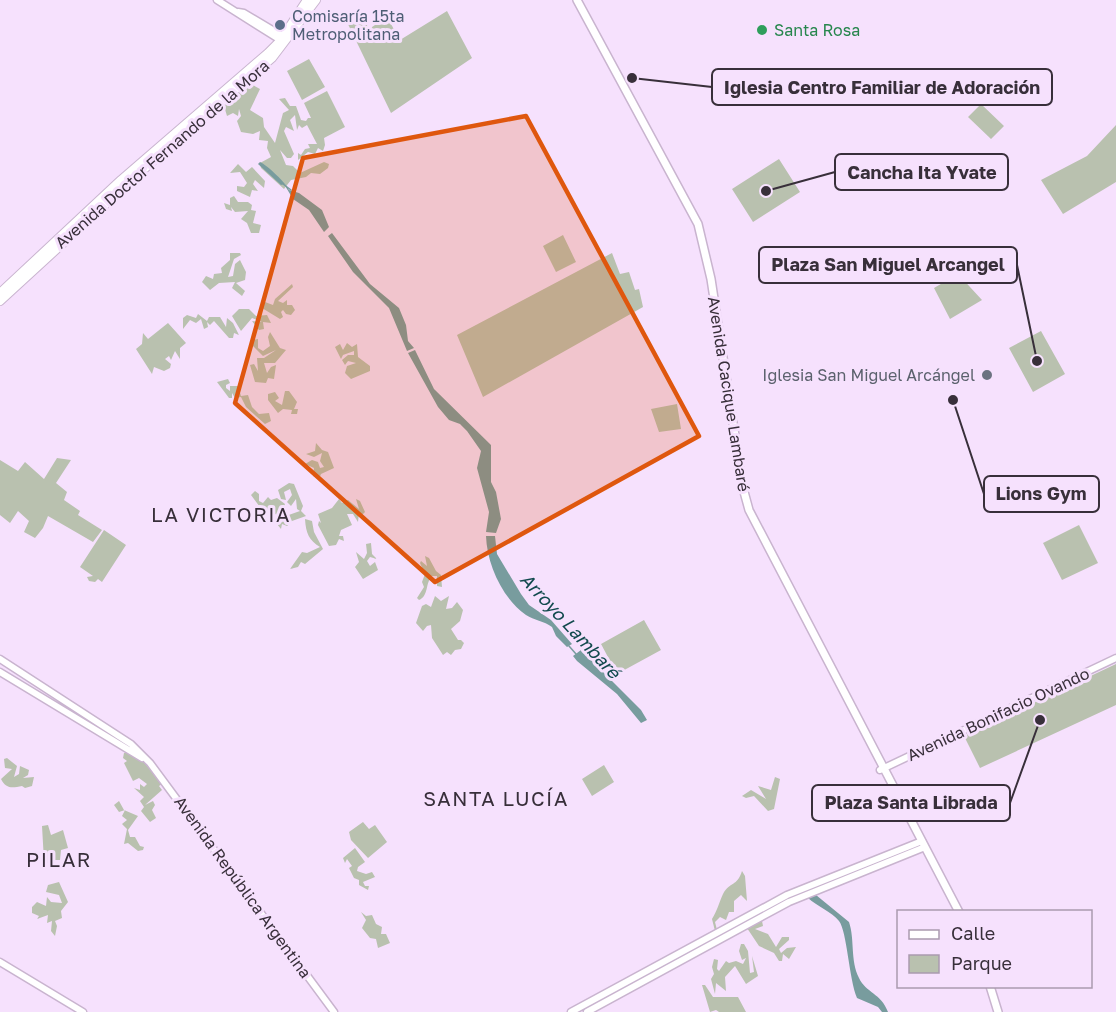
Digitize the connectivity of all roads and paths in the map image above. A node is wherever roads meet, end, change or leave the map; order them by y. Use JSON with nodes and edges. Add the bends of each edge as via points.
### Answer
{"nodes":[{"id":1,"x":217,"y":0,"type":"edge"},
{"id":2,"x":307,"y":0,"type":"edge"},
{"id":3,"x":316,"y":0,"type":"edge"},
{"id":4,"x":575,"y":0,"type":"edge"},
{"id":5,"x":284,"y":40,"type":"junction"},
{"id":6,"x":0,"y":293,"type":"edge"},
{"id":7,"x":0,"y":301,"type":"edge"},
{"id":8,"x":1116,"y":658,"type":"edge"},
{"id":9,"x":0,"y":659,"type":"edge"},
{"id":10,"x":0,"y":672,"type":"edge"},
{"id":11,"x":150,"y":763,"type":"junction"},
{"id":12,"x":882,"y":769,"type":"junction"},
{"id":13,"x":922,"y":845,"type":"junction"},
{"id":14,"x":802,"y":893,"type":"junction"},
{"id":15,"x":956,"y":910,"type":"edge"},
{"id":16,"x":0,"y":962,"type":"edge"},
{"id":17,"x":992,"y":988,"type":"edge"},
{"id":18,"x":82,"y":1012,"type":"edge"},
{"id":19,"x":334,"y":1012,"type":"edge"},
{"id":20,"x":571,"y":1012,"type":"edge"},
{"id":21,"x":586,"y":1012,"type":"edge"},
{"id":22,"x":1000,"y":1012,"type":"edge"}],
"edges":[{"from":1,"to":5,"type":"main road"},
{"from":2,"to":5,"type":"highway","name":"Avenida Doctor Fernando de la Mora"},
{"from":3,"to":5,"type":"highway","name":"Avenida Doctor Fernando de la Mora"},
{"from":4,"to":12,"type":"main road","name":"Avenida Cacique Lambaré","via":[[698,234],[746,511]]},
{"from":5,"to":6,"type":"highway","name":"Avenida Doctor Fernando de la Mora","via":[[118,183]]},
{"from":5,"to":7,"type":"highway","name":"Avenida Doctor Fernando de la Mora"},
{"from":8,"to":12,"type":"main road","name":"Avenida Bonifacio Ovando"},
{"from":9,"to":11,"type":"main road","name":"Avenida República Argentina","via":[[131,744]]},
{"from":10,"to":11,"type":"main road","name":"Avenida República Argentina"},
{"from":11,"to":19,"type":"main road","name":"Avenida República Argentina"},
{"from":12,"to":13,"type":"main road","name":"Avenida Cacique Lambaré"},
{"from":13,"to":14,"type":"main road"},
{"from":13,"to":15,"type":"main road","name":"Avenida Cacique Lambaré"},
{"from":14,"to":20,"type":"main road","via":[[780,899]]},
{"from":14,"to":21,"type":"main road"},
{"from":16,"to":18,"type":"main road"},
{"from":17,"to":22,"type":"main road"}]}
